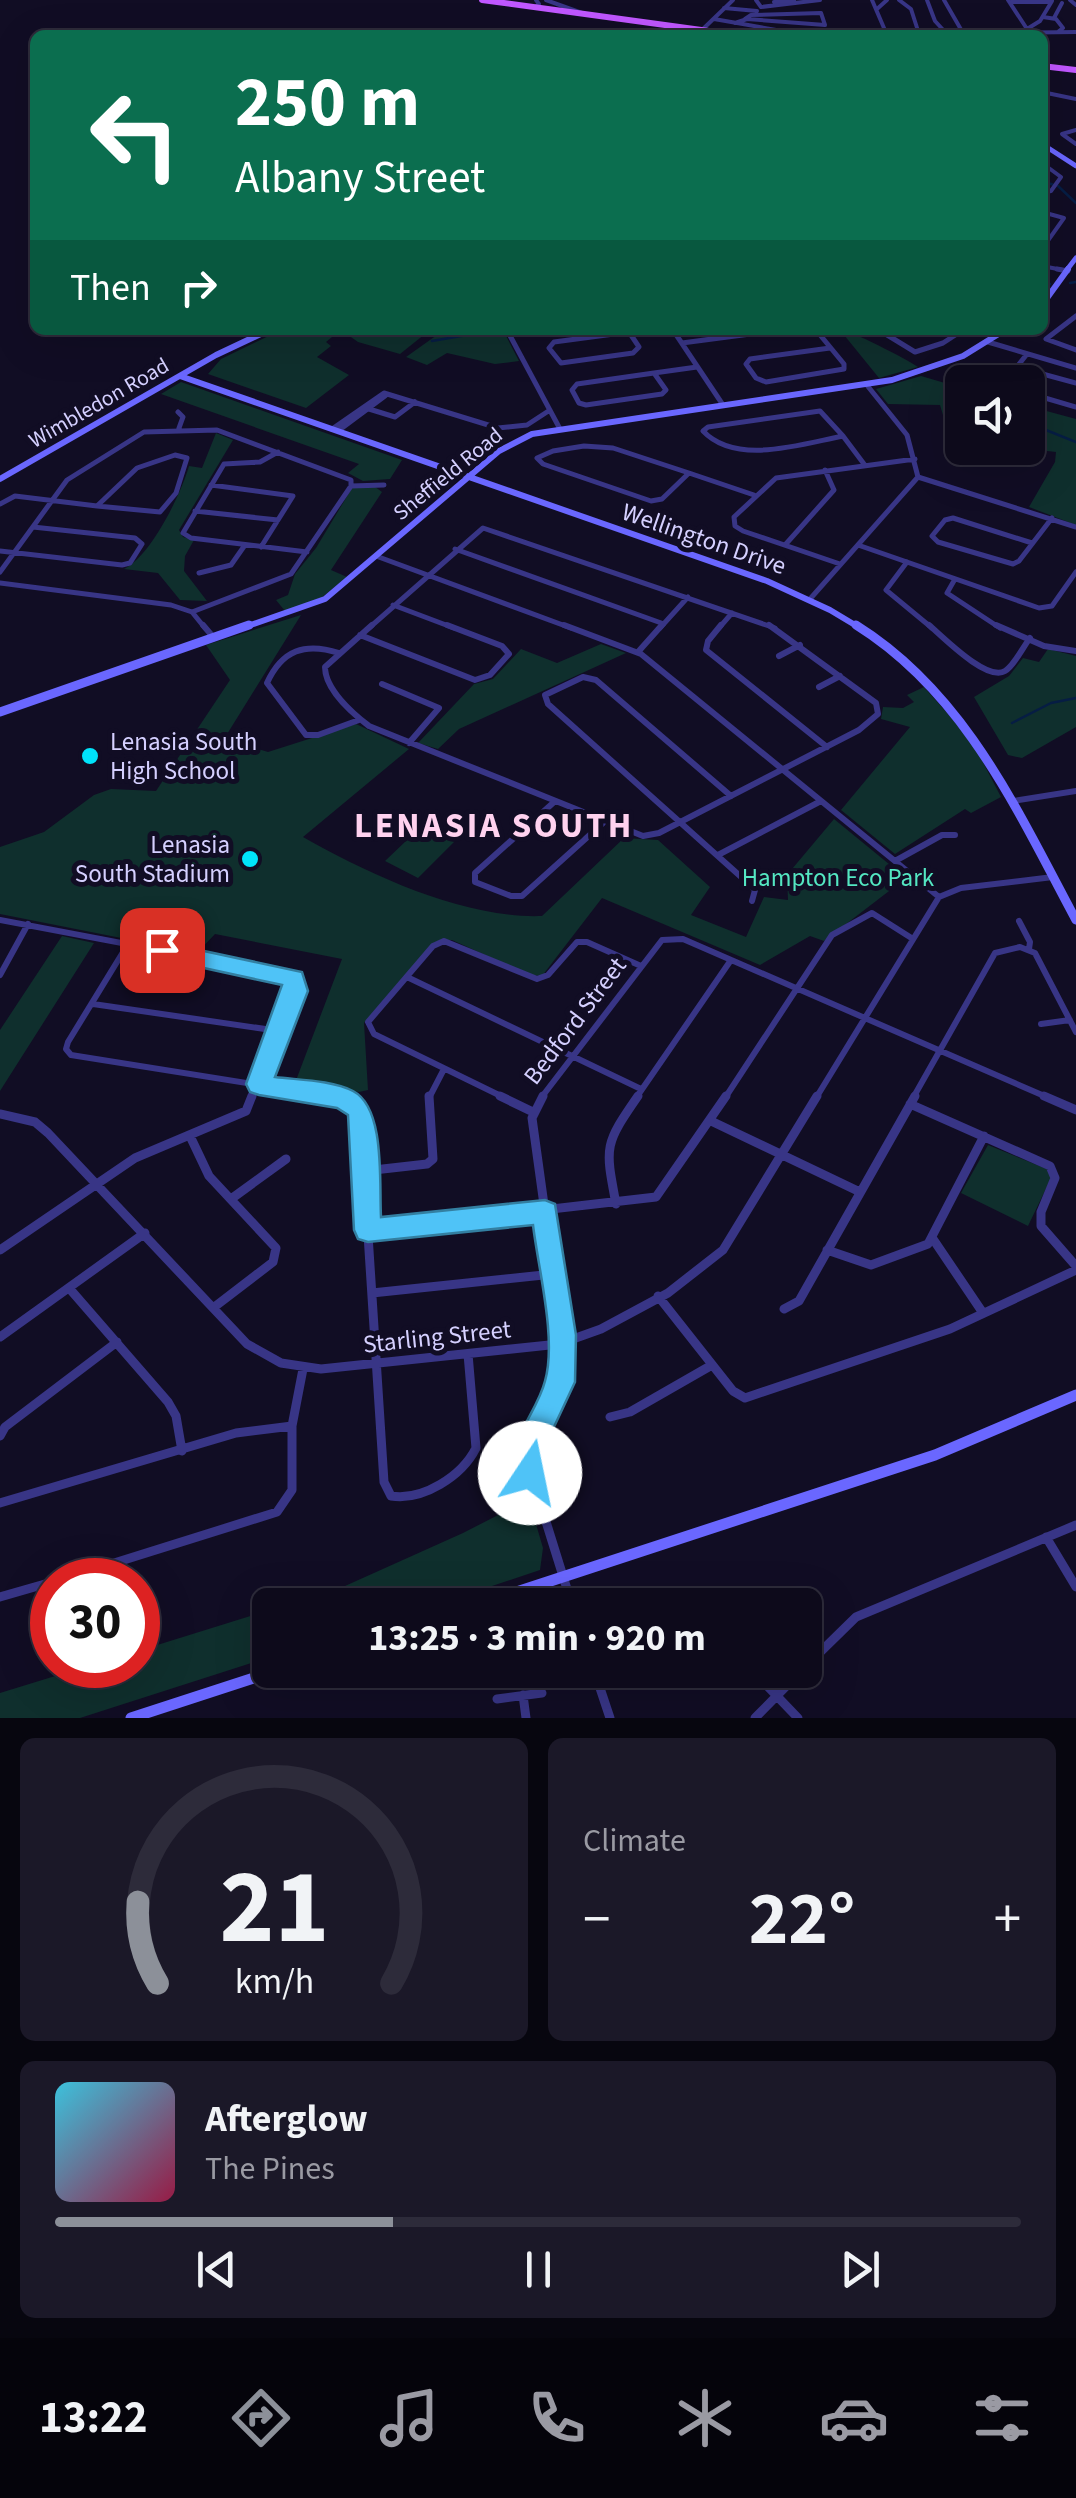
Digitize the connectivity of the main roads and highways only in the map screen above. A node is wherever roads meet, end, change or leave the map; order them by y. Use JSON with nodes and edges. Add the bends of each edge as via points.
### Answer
{"nodes":[{"id":1,"x":482,"y":0,"type":"edge"},
{"id":2,"x":536,"y":4,"type":"edge"},
{"id":3,"x":623,"y":19,"type":"junction"},
{"id":4,"x":688,"y":30,"type":"edge"},
{"id":5,"x":694,"y":30,"type":"edge"},
{"id":6,"x":1048,"y":68,"type":"edge"},
{"id":7,"x":1076,"y":70,"type":"edge"}],
"edges":[{"from":1,"to":2,"type":"main road"},
{"from":2,"to":3,"type":"main road"},
{"from":3,"to":4,"type":"main road"},
{"from":3,"to":5,"type":"main road"},
{"from":6,"to":7,"type":"main road"}]}
